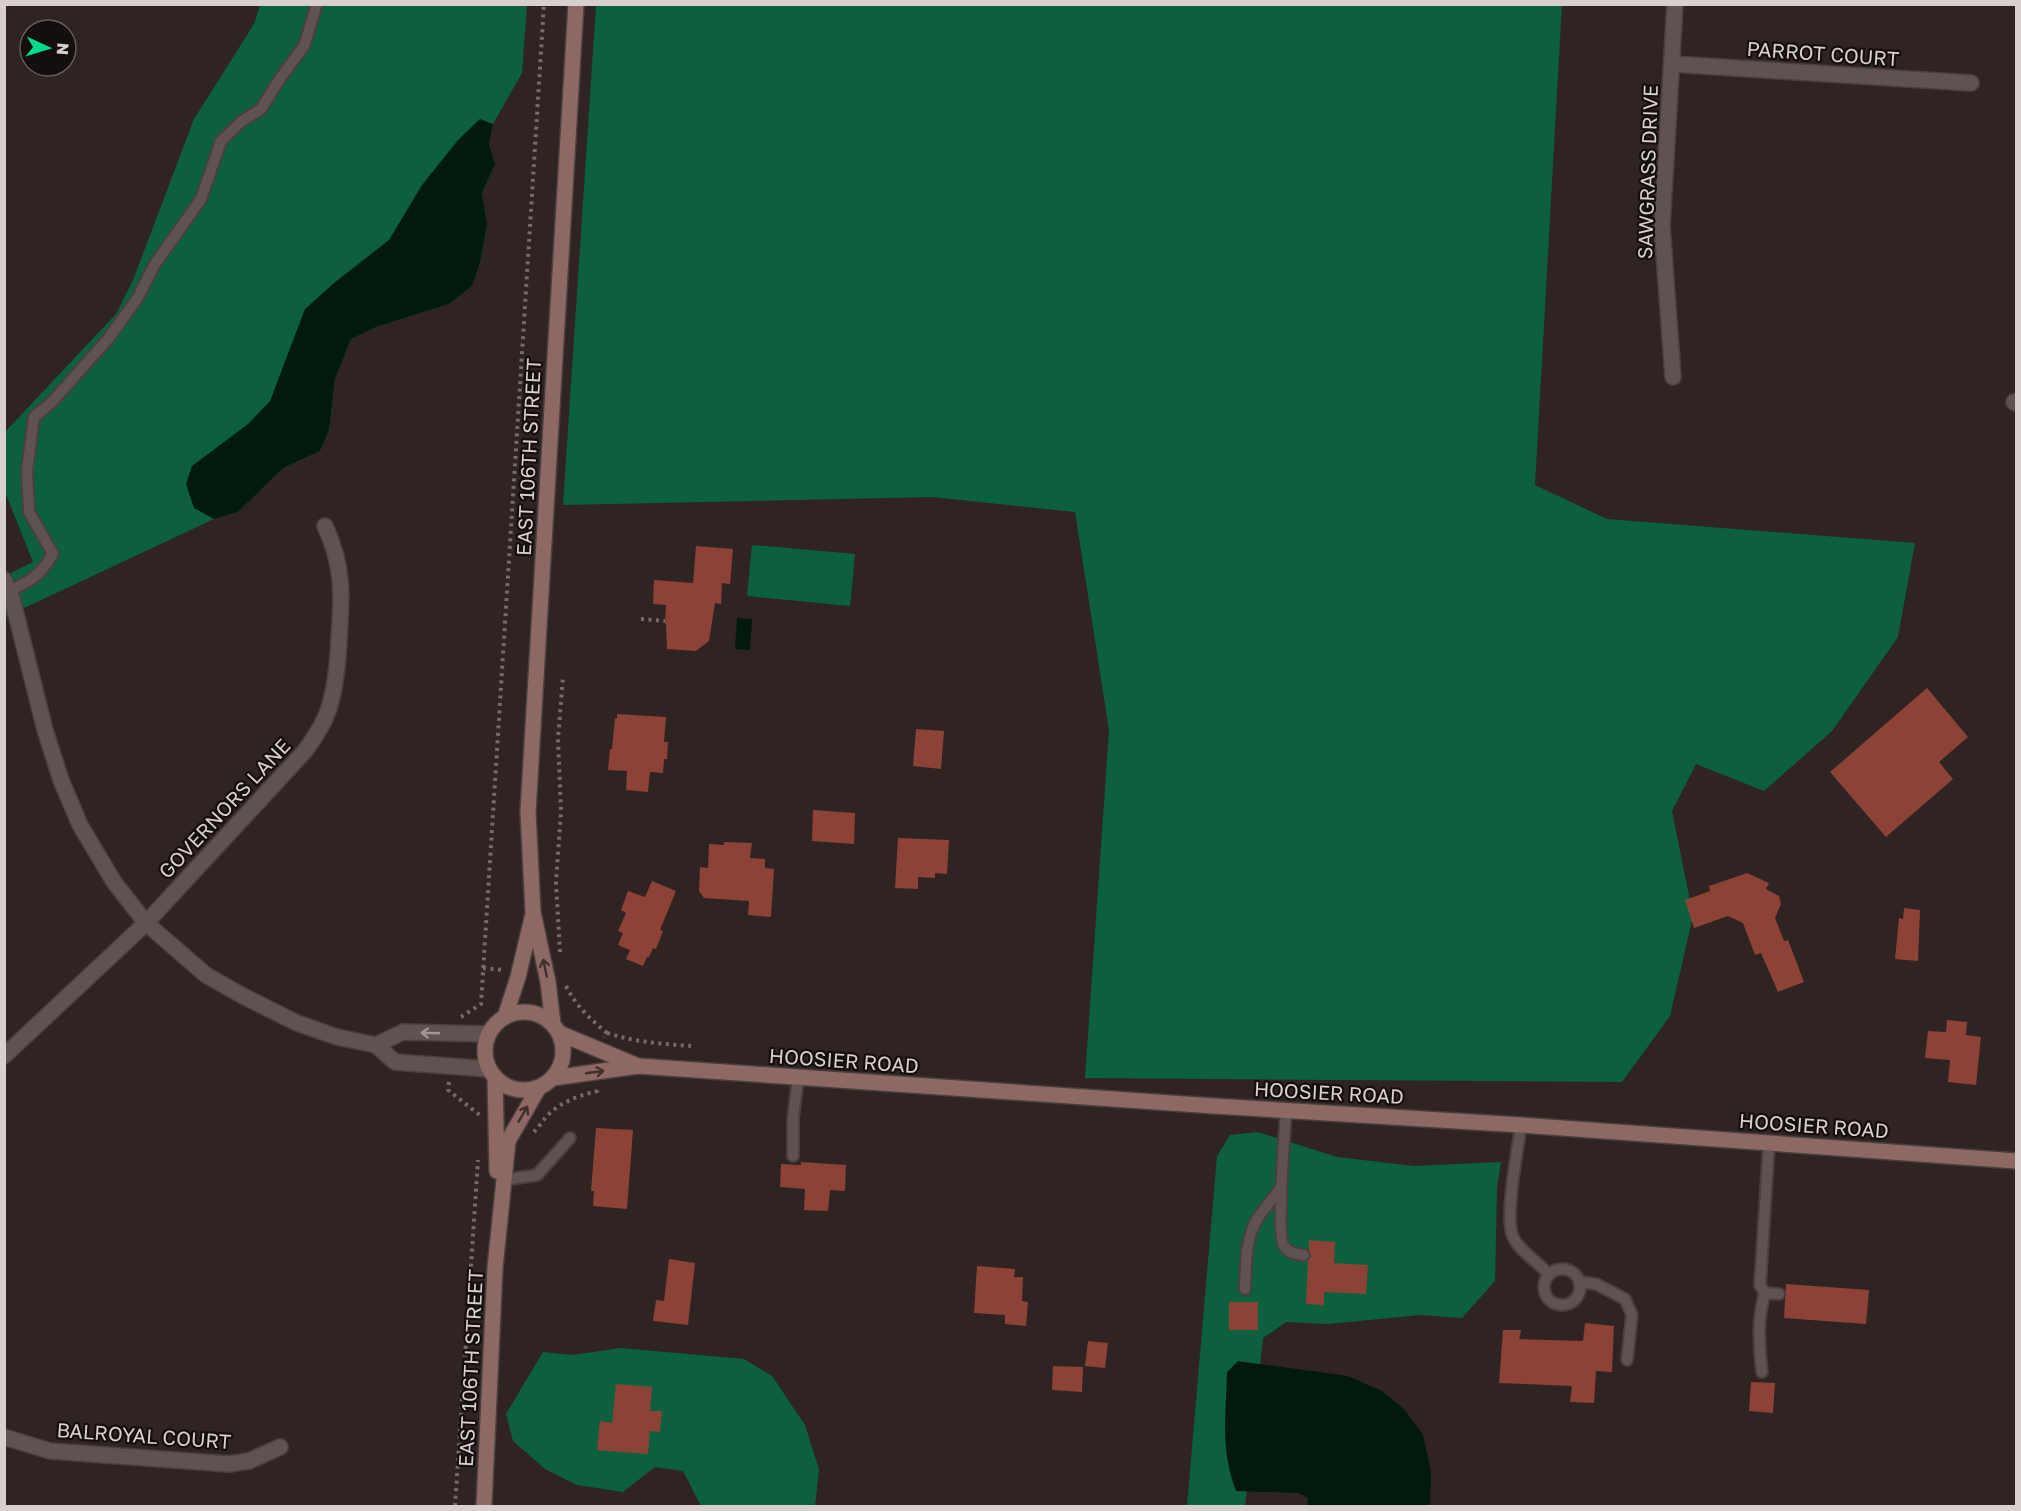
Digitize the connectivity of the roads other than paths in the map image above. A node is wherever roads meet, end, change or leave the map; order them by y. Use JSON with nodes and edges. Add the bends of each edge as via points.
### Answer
{"nodes":[{"id":1,"x":317,"y":4,"type":"edge"},
{"id":2,"x":576,"y":4,"type":"edge"},
{"id":3,"x":1675,"y":4,"type":"edge"},
{"id":4,"x":1672,"y":64,"type":"junction"},
{"id":5,"x":1971,"y":83,"type":"dead end"},
{"id":6,"x":1673,"y":377,"type":"dead end"},
{"id":7,"x":325,"y":526,"type":"dead end"},
{"id":8,"x":6,"y":588,"type":"edge"},
{"id":9,"x":533,"y":912,"type":"junction"},
{"id":10,"x":146,"y":923,"type":"junction"},
{"id":11,"x":505,"y":1017,"type":"junction"},
{"id":12,"x":556,"y":1028,"type":"junction"},
{"id":13,"x":488,"y":1034,"type":"junction"},
{"id":14,"x":376,"y":1045,"type":"junction"},
{"id":15,"x":4,"y":1056,"type":"edge"},
{"id":16,"x":638,"y":1066,"type":"junction"},
{"id":17,"x":492,"y":1073,"type":"junction"},
{"id":18,"x":553,"y":1078,"type":"junction"},
{"id":19,"x":798,"y":1078,"type":"junction"},
{"id":20,"x":538,"y":1089,"type":"junction"},
{"id":21,"x":1286,"y":1111,"type":"junction"},
{"id":22,"x":1521,"y":1125,"type":"junction"},
{"id":23,"x":570,"y":1138,"type":"dead end"},
{"id":24,"x":1769,"y":1143,"type":"junction"},
{"id":25,"x":793,"y":1156,"type":"dead end"},
{"id":26,"x":2016,"y":1161,"type":"edge"},
{"id":27,"x":504,"y":1180,"type":"junction"},
{"id":28,"x":1283,"y":1184,"type":"junction"},
{"id":29,"x":498,"y":1231,"type":"junction"},
{"id":30,"x":1305,"y":1255,"type":"dead end"},
{"id":31,"x":1549,"y":1275,"type":"junction"},
{"id":32,"x":1579,"y":1282,"type":"junction"},
{"id":33,"x":1245,"y":1289,"type":"dead end"},
{"id":34,"x":1765,"y":1293,"type":"junction"},
{"id":35,"x":1779,"y":1294,"type":"dead end"},
{"id":36,"x":1627,"y":1360,"type":"dead end"},
{"id":37,"x":1762,"y":1372,"type":"dead end"},
{"id":38,"x":4,"y":1437,"type":"edge"},
{"id":39,"x":280,"y":1447,"type":"dead end"},
{"id":40,"x":484,"y":1506,"type":"edge"}],
"edges":[{"from":1,"to":8,"type":"lane","via":[[304,46],[261,109],[221,141],[201,199],[155,264],[137,299],[108,339],[34,417],[27,470],[29,512],[53,554],[44,570],[30,582]]},
{"from":2,"to":9,"type":"street","name":"EAST 106TH STREET","via":[[528,812]]},
{"from":3,"to":4,"type":"street","name":"SAWGRASS DRIVE"},
{"from":4,"to":5,"type":"street","name":"PARROT COURT"},
{"from":4,"to":6,"type":"street","name":"SAWGRASS DRIVE","via":[[1662,226]]},
{"from":7,"to":10,"type":"street","name":"GOVERNORS LANE","via":[[332,540],[342,590],[336,673],[329,709],[304,752]]},
{"from":8,"to":10,"type":"street","via":[[61,780],[80,825],[114,882]]},
{"from":9,"to":11,"type":"street","name":"EAST 106TH STREET"},
{"from":12,"to":9,"type":"street","name":"EAST 106TH STREET","one_way":true},
{"from":10,"to":14,"type":"street","via":[[206,975],[243,996],[297,1023]]},
{"from":10,"to":15,"type":"street","name":"GOVERNORS LANE"},
{"from":11,"to":12,"type":"street","via":[[535,1013]]},
{"from":11,"to":13,"type":"street"},
{"from":12,"to":16,"type":"street","name":"HOOSIER ROAD"},
{"from":12,"to":18,"type":"street","via":[[564,1048],[563,1061]]},
{"from":13,"to":14,"type":"street","one_way":true,"via":[[403,1032]]},
{"from":13,"to":17,"type":"street","via":[[484,1053]]},
{"from":14,"to":17,"type":"street","via":[[395,1062]]},
{"from":18,"to":16,"type":"street","name":"HOOSIER ROAD","one_way":true},
{"from":16,"to":19,"type":"street","name":"HOOSIER ROAD"},
{"from":17,"to":20,"type":"street","via":[[512,1089]]},
{"from":17,"to":29,"type":"street","name":"EAST 106TH STREET"},
{"from":18,"to":20,"type":"street"},
{"from":19,"to":21,"type":"street","name":"HOOSIER ROAD"},
{"from":19,"to":25,"type":"lane"},
{"from":27,"to":20,"type":"street","name":"EAST 106TH STREET","one_way":true,"via":[[508,1141]]},
{"from":21,"to":22,"type":"street","name":"HOOSIER ROAD"},
{"from":21,"to":28,"type":"lane"},
{"from":22,"to":24,"type":"street","name":"HOOSIER ROAD"},
{"from":22,"to":31,"type":"lane","via":[[1510,1216],[1513,1237]]},
{"from":23,"to":27,"type":"lane","via":[[537,1175]]},
{"from":24,"to":26,"type":"street","name":"HOOSIER ROAD"},
{"from":24,"to":34,"type":"lane","via":[[1760,1286]]},
{"from":27,"to":29,"type":"street","name":"EAST 106TH STREET"},
{"from":28,"to":30,"type":"lane","via":[[1283,1245],[1292,1254]]},
{"from":28,"to":33,"type":"lane","via":[[1256,1220],[1247,1257]]},
{"from":29,"to":40,"type":"street","name":"EAST 106TH STREET"},
{"from":31,"to":32,"type":"lane","via":[[1564,1269]]},
{"from":31,"to":32,"type":"lane","via":[[1544,1290],[1550,1301],[1559,1305],[1576,1299]]},
{"from":32,"to":36,"type":"lane","via":[[1596,1284],[1625,1299],[1632,1315]]},
{"from":34,"to":35,"type":"lane"},
{"from":34,"to":37,"type":"lane","via":[[1759,1333]]},
{"from":38,"to":39,"type":"street","name":"BALROYAL COURT","via":[[50,1451],[229,1464],[249,1461]]}]}
